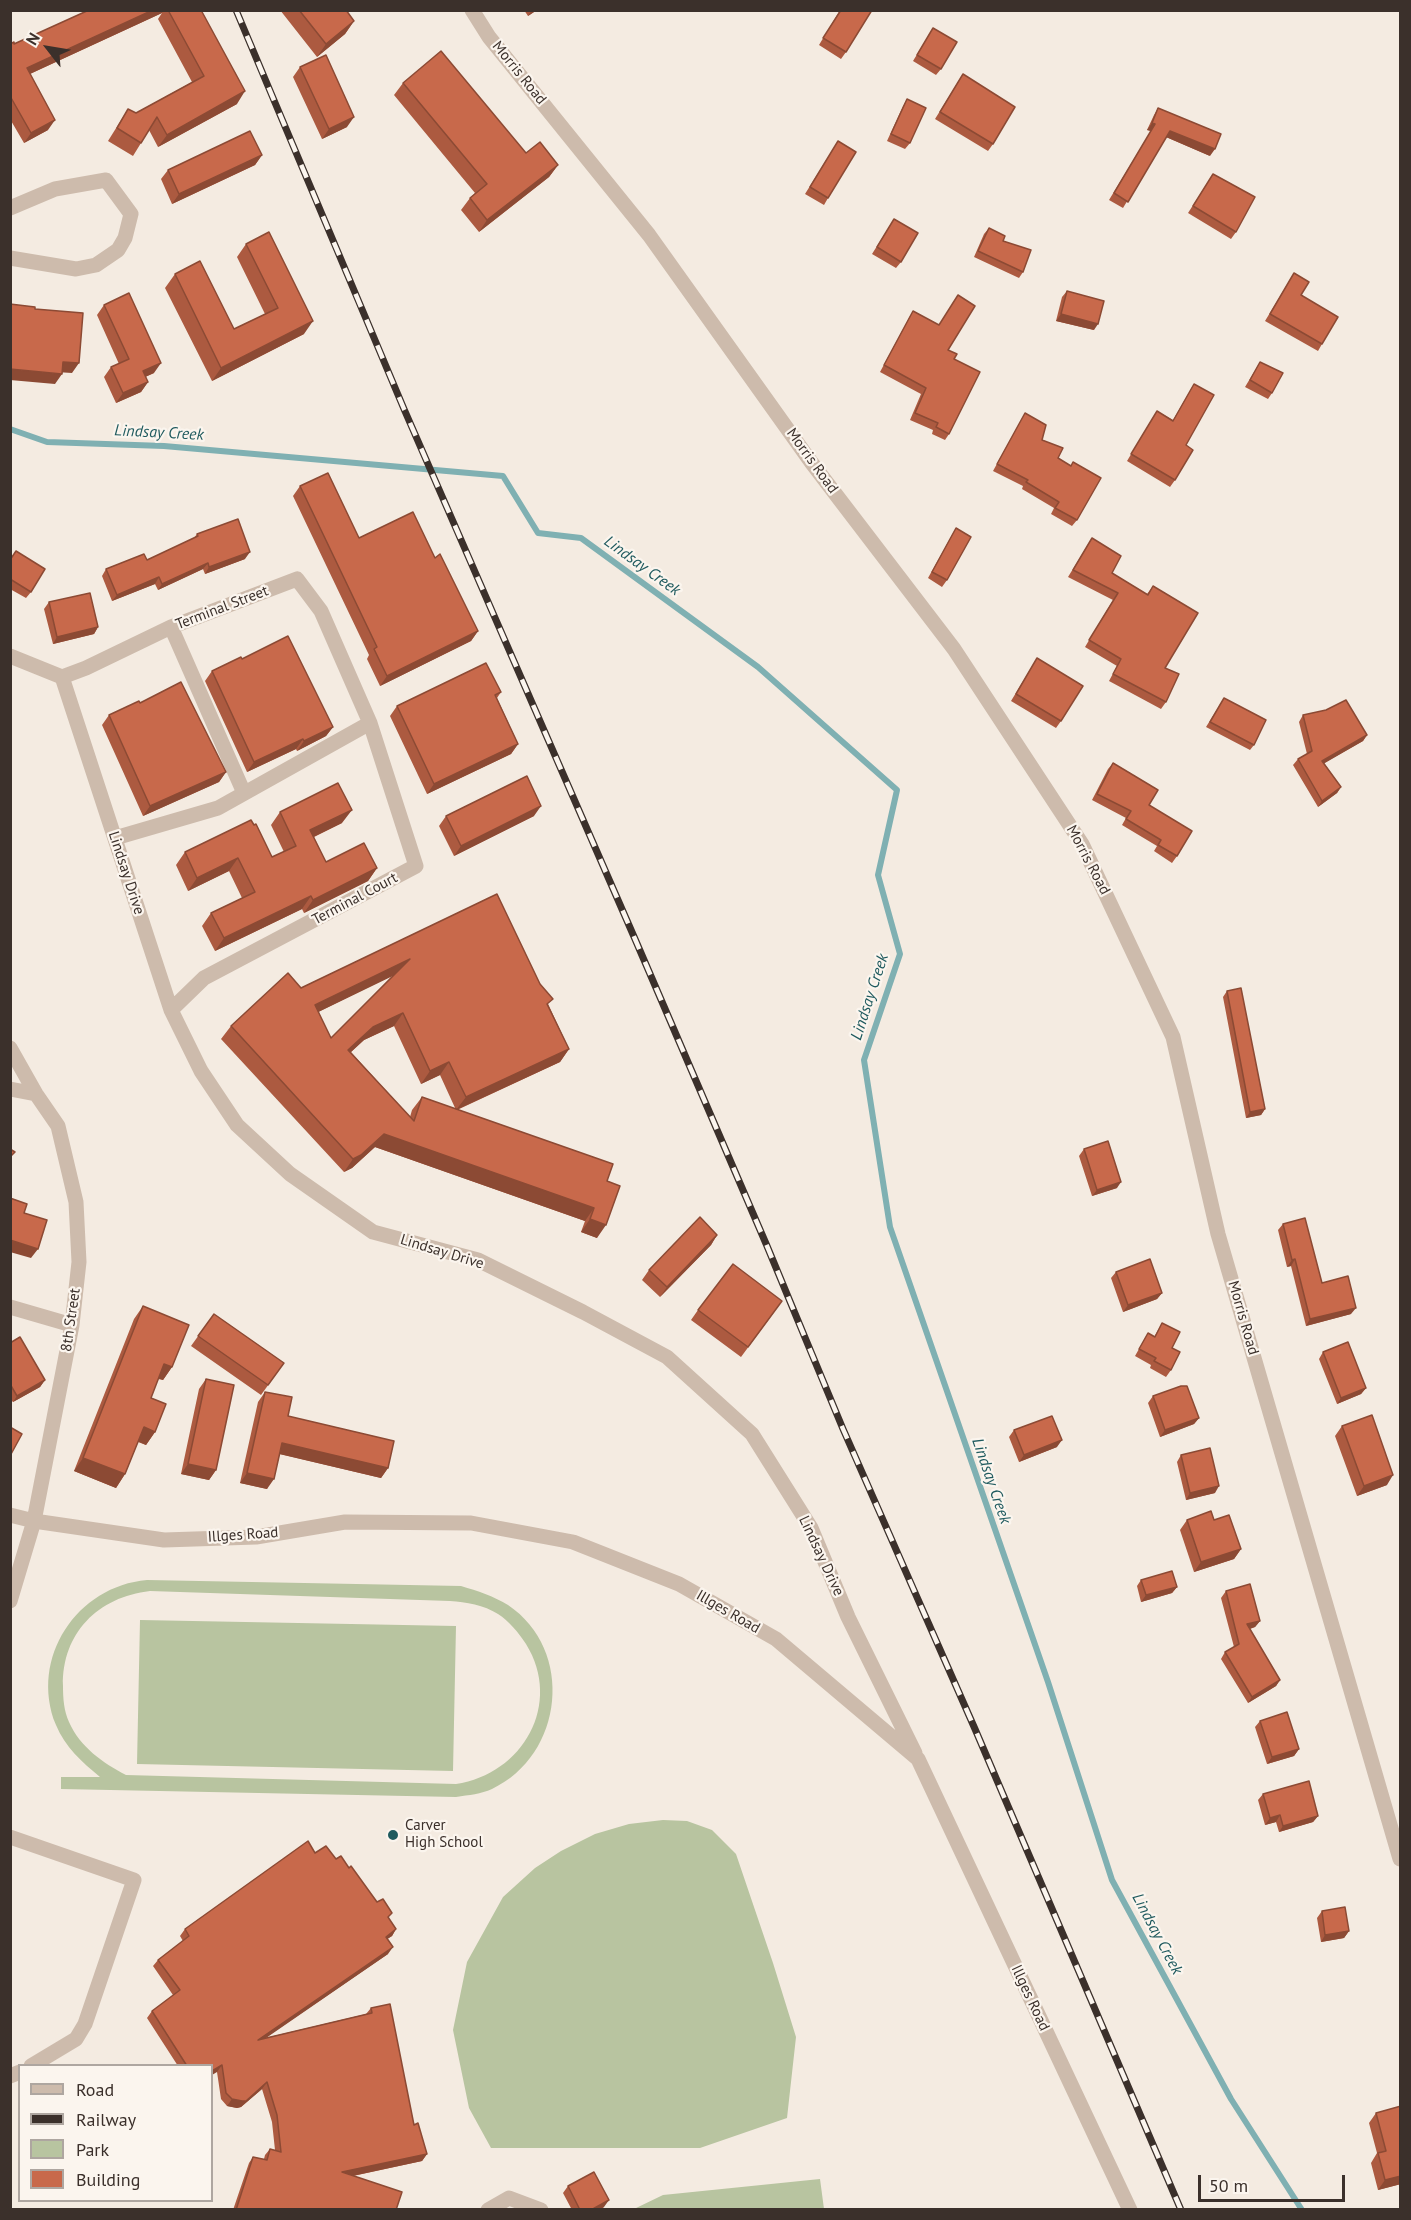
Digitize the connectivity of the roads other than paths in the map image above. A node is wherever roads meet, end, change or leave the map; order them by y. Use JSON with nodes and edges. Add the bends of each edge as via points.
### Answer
{"nodes":[{"id":1,"x":472,"y":10,"type":"edge"},
{"id":2,"x":10,"y":208,"type":"edge"},
{"id":3,"x":10,"y":258,"type":"edge"},
{"id":4,"x":171,"y":627,"type":"junction"},
{"id":5,"x":10,"y":656,"type":"edge"},
{"id":6,"x":342,"y":660,"type":"joint"},
{"id":7,"x":62,"y":676,"type":"junction"},
{"id":8,"x":370,"y":723,"type":"junction"},
{"id":9,"x":244,"y":794,"type":"junction"},
{"id":10,"x":115,"y":838,"type":"junction"},
{"id":11,"x":171,"y":1010,"type":"junction"},
{"id":12,"x":10,"y":1048,"type":"edge"},
{"id":13,"x":10,"y":1089,"type":"edge"},
{"id":14,"x":36,"y":1094,"type":"junction"},
{"id":15,"x":10,"y":1307,"type":"edge"},
{"id":16,"x":72,"y":1325,"type":"junction"},
{"id":17,"x":10,"y":1515,"type":"edge"},
{"id":18,"x":34,"y":1521,"type":"junction"},
{"id":19,"x":10,"y":1602,"type":"edge"},
{"id":20,"x":918,"y":1759,"type":"junction"},
{"id":21,"x":11,"y":1840,"type":"edge"},
{"id":22,"x":1401,"y":1859,"type":"edge"},
{"id":23,"x":34,"y":2064,"type":"edge"},
{"id":24,"x":488,"y":2210,"type":"edge"},
{"id":25,"x":541,"y":2210,"type":"edge"},
{"id":26,"x":1130,"y":2210,"type":"edge"}],
"edges":[{"from":1,"to":22,"type":"street","name":"Morris Road","via":[[489,37],[649,235],[811,462],[954,650],[1082,844],[1173,1037],[1218,1234]]},
{"from":2,"to":3,"type":"street","via":[[55,189],[106,180],[131,214],[118,250],[96,265],[76,269]]},
{"from":4,"to":6,"type":"street","name":"Terminal Street","via":[[297,579],[321,611]]},
{"from":4,"to":7,"type":"street","name":"Terminal Street"},
{"from":4,"to":9,"type":"street"},
{"from":5,"to":7,"type":"street"},
{"from":6,"to":8,"type":"street","name":"Terminal Court"},
{"from":7,"to":10,"type":"street","name":"Lindsay Drive"},
{"from":8,"to":9,"type":"street"},
{"from":8,"to":11,"type":"street","name":"Terminal Court","via":[[416,866],[204,978]]},
{"from":9,"to":10,"type":"street","via":[[218,808]]},
{"from":10,"to":11,"type":"street","name":"Lindsay Drive"},
{"from":11,"to":20,"type":"street","name":"Lindsay Drive","via":[[201,1071],[237,1125],[290,1173],[374,1232],[478,1260],[667,1357],[752,1434],[811,1528],[848,1617]]},
{"from":12,"to":14,"type":"street","name":"8th Street"},
{"from":13,"to":14,"type":"street"},
{"from":14,"to":16,"type":"street","name":"8th Street","via":[[58,1126],[76,1202],[79,1262]]},
{"from":15,"to":16,"type":"street"},
{"from":16,"to":18,"type":"street","name":"8th Street"},
{"from":17,"to":18,"type":"street","name":"Illges Road"},
{"from":18,"to":19,"type":"street","name":"8th Street"},
{"from":18,"to":20,"type":"street","name":"Illges Road","via":[[164,1540],[256,1537],[345,1522],[471,1524],[573,1542],[679,1584],[776,1639]]},
{"from":20,"to":26,"type":"street","name":"Illges Road"},
{"from":21,"to":23,"type":"street","via":[[134,1880],[85,2024],[76,2040]]},
{"from":24,"to":25,"type":"street","via":[[508,2198]]}]}
